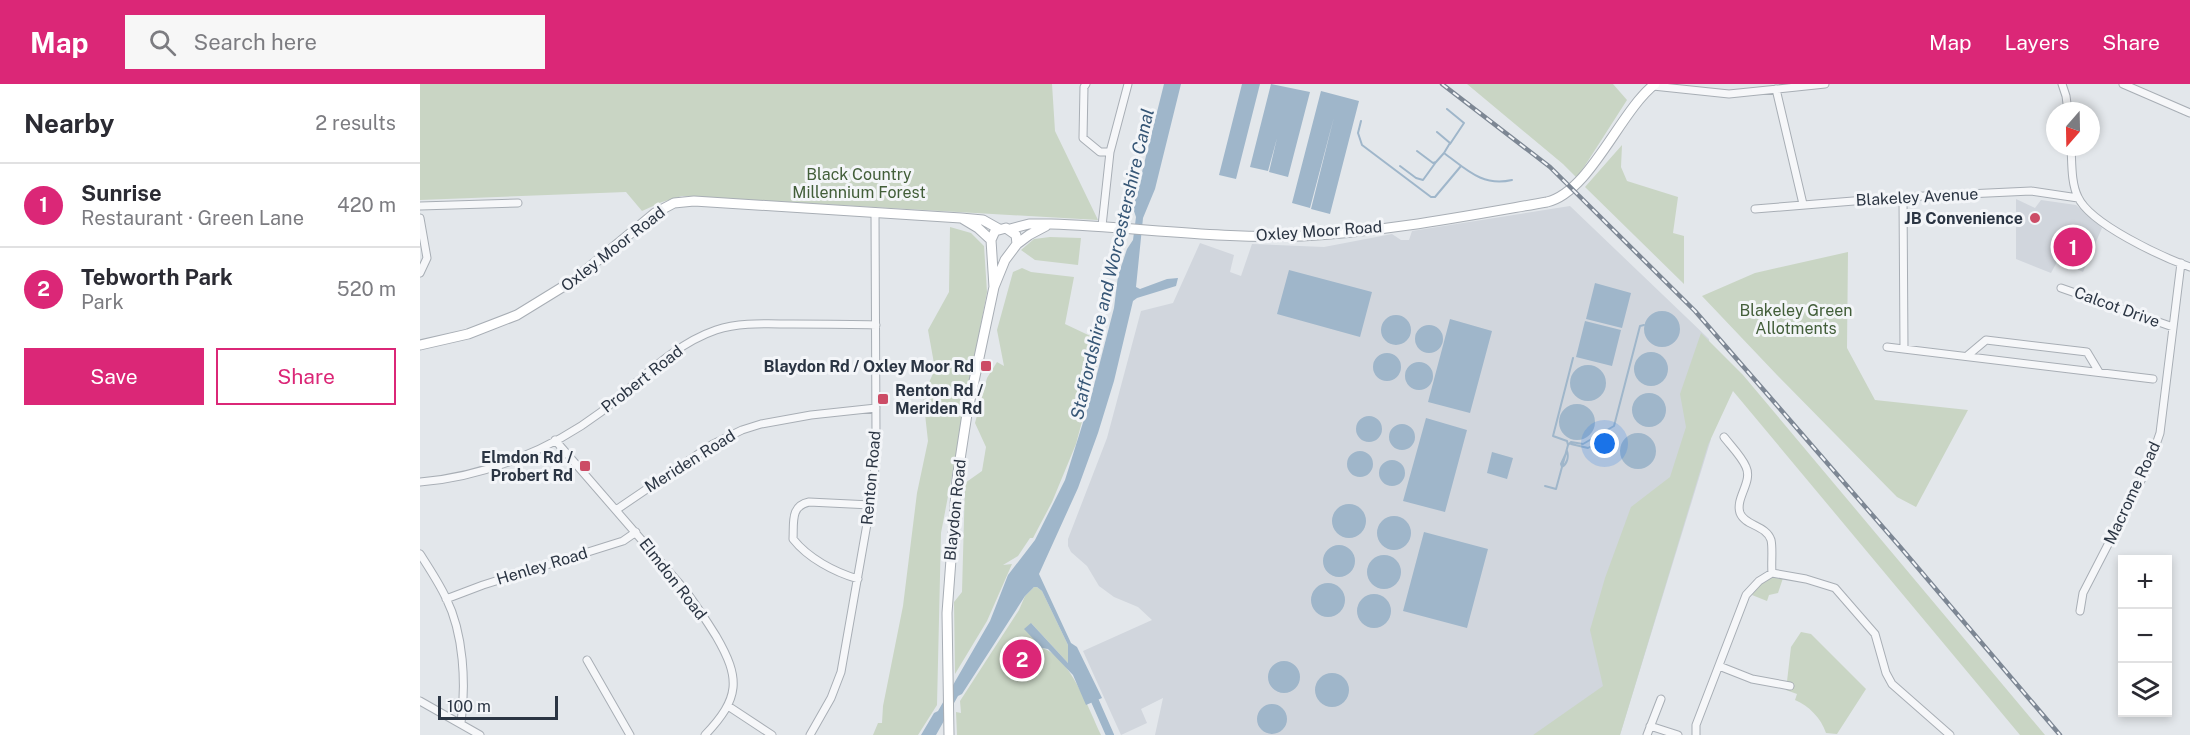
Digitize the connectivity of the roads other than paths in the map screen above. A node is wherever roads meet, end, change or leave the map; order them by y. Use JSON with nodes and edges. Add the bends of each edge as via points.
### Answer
{"nodes":[{"id":1,"x":1086,"y":84,"type":"edge"},
{"id":2,"x":1128,"y":84,"type":"edge"},
{"id":3,"x":1825,"y":84,"type":"edge"},
{"id":4,"x":2062,"y":84,"type":"edge"},
{"id":5,"x":2123,"y":84,"type":"edge"},
{"id":6,"x":1654,"y":85,"type":"edge"},
{"id":7,"x":1697,"y":88,"type":"edge"},
{"id":8,"x":1776,"y":89,"type":"junction"},
{"id":9,"x":2066,"y":102,"type":"edge"},
{"id":10,"x":2190,"y":113,"type":"edge"},
{"id":11,"x":1110,"y":152,"type":"junction"},
{"id":12,"x":2072,"y":156,"type":"edge"},
{"id":13,"x":1903,"y":197,"type":"junction"},
{"id":14,"x":2078,"y":198,"type":"junction"},
{"id":15,"x":518,"y":203,"type":"dead end"},
{"id":16,"x":1803,"y":204,"type":"junction"},
{"id":17,"x":420,"y":206,"type":"edge"},
{"id":18,"x":1755,"y":209,"type":"dead end"},
{"id":19,"x":875,"y":212,"type":"junction"},
{"id":20,"x":420,"y":218,"type":"edge"},
{"id":21,"x":961,"y":218,"type":"junction"},
{"id":22,"x":1051,"y":224,"type":"junction"},
{"id":23,"x":1102,"y":226,"type":"junction"},
{"id":24,"x":999,"y":229,"type":"junction"},
{"id":25,"x":1010,"y":229,"type":"junction"},
{"id":26,"x":991,"y":242,"type":"junction"},
{"id":27,"x":1017,"y":244,"type":"junction"},
{"id":28,"x":1010,"y":253,"type":"junction"},
{"id":29,"x":2181,"y":264,"type":"junction"},
{"id":30,"x":2190,"y":267,"type":"edge"},
{"id":31,"x":420,"y":273,"type":"edge"},
{"id":32,"x":993,"y":287,"type":"junction"},
{"id":33,"x":2061,"y":288,"type":"dead end"},
{"id":34,"x":876,"y":325,"type":"junction"},
{"id":35,"x":2173,"y":327,"type":"junction"},
{"id":36,"x":420,"y":345,"type":"edge"},
{"id":37,"x":1887,"y":347,"type":"dead end"},
{"id":38,"x":1904,"y":348,"type":"junction"},
{"id":39,"x":1967,"y":356,"type":"junction"},
{"id":40,"x":2099,"y":372,"type":"junction"},
{"id":41,"x":2153,"y":379,"type":"dead end"},
{"id":42,"x":876,"y":408,"type":"junction"},
{"id":43,"x":1724,"y":437,"type":"dead end"},
{"id":44,"x":555,"y":440,"type":"junction"},
{"id":45,"x":420,"y":482,"type":"edge"},
{"id":46,"x":871,"y":506,"type":"junction"},
{"id":47,"x":616,"y":510,"type":"junction"},
{"id":48,"x":636,"y":532,"type":"junction"},
{"id":49,"x":420,"y":554,"type":"edge"},
{"id":50,"x":1772,"y":573,"type":"junction"},
{"id":51,"x":858,"y":579,"type":"junction"},
{"id":52,"x":446,"y":599,"type":"junction"},
{"id":53,"x":2080,"y":611,"type":"dead end"},
{"id":54,"x":587,"y":660,"type":"dead end"},
{"id":55,"x":1719,"y":666,"type":"junction"},
{"id":56,"x":1790,"y":686,"type":"dead end"},
{"id":57,"x":1661,"y":699,"type":"dead end"},
{"id":58,"x":420,"y":701,"type":"edge"},
{"id":59,"x":728,"y":706,"type":"junction"},
{"id":60,"x":461,"y":723,"type":"junction"},
{"id":61,"x":1650,"y":726,"type":"junction"},
{"id":62,"x":480,"y":735,"type":"edge"},
{"id":63,"x":630,"y":735,"type":"edge"},
{"id":64,"x":705,"y":735,"type":"edge"},
{"id":65,"x":772,"y":735,"type":"edge"},
{"id":66,"x":810,"y":735,"type":"edge"},
{"id":67,"x":949,"y":735,"type":"edge"},
{"id":68,"x":1647,"y":735,"type":"edge"},
{"id":69,"x":1678,"y":735,"type":"edge"},
{"id":70,"x":1693,"y":735,"type":"edge"},
{"id":71,"x":1950,"y":735,"type":"edge"}],
"edges":[{"from":1,"to":11,"type":"street","via":[[1083,138],[1100,152]]},
{"from":2,"to":11,"type":"street"},
{"from":3,"to":8,"type":"street"},
{"from":4,"to":9,"type":"street"},
{"from":5,"to":10,"type":"street"},
{"from":6,"to":7,"type":"street"},
{"from":6,"to":23,"type":"street","name":"Oxley Moor Road","via":[[1578,182],[1565,195],[1547,202],[1372,230],[1301,236]]},
{"from":7,"to":8,"type":"street","via":[[1729,94]]},
{"from":8,"to":16,"type":"street"},
{"from":11,"to":23,"type":"street"},
{"from":12,"to":14,"type":"street"},
{"from":13,"to":14,"type":"street","name":"Blakeley Avenue","via":[[2031,191]]},
{"from":13,"to":16,"type":"street","name":"Blakeley Avenue"},
{"from":13,"to":38,"type":"street"},
{"from":14,"to":29,"type":"street","via":[[2100,221]]},
{"from":15,"to":17,"type":"street"},
{"from":16,"to":18,"type":"street","name":"Blakeley Avenue"},
{"from":19,"to":21,"type":"street","name":"Oxley Moor Road"},
{"from":19,"to":34,"type":"street","name":"Renton Road"},
{"from":19,"to":36,"type":"street","name":"Oxley Moor Road","via":[[674,203],[655,213],[540,303],[487,328]]},
{"from":20,"to":31,"type":"street","via":[[426,258]]},
{"from":21,"to":24,"type":"street","name":"Oxley Moor Road","via":[[983,220]]},
{"from":21,"to":26,"type":"street"},
{"from":22,"to":23,"type":"street","name":"Oxley Moor Road"},
{"from":22,"to":25,"type":"street","name":"Oxley Moor Road"},
{"from":22,"to":27,"type":"street"},
{"from":24,"to":25,"type":"street"},
{"from":24,"to":26,"type":"street","via":[[993,233]]},
{"from":25,"to":27,"type":"street"},
{"from":26,"to":28,"type":"street","via":[[998,253]]},
{"from":26,"to":32,"type":"street","name":"Blaydon Road"},
{"from":27,"to":28,"type":"street"},
{"from":28,"to":32,"type":"street","name":"Blaydon Road"},
{"from":29,"to":30,"type":"street"},
{"from":29,"to":35,"type":"street","name":"Macrome Road"},
{"from":32,"to":67,"type":"street","name":"Blaydon Road","via":[[957,479],[950,563]]},
{"from":33,"to":35,"type":"street","name":"Calcot Drive"},
{"from":34,"to":42,"type":"street","name":"Renton Road"},
{"from":34,"to":44,"type":"street","name":"Probert Road","via":[[755,323],[717,330],[681,347],[600,412]]},
{"from":35,"to":53,"type":"street","name":"Macrome Road","via":[[2160,433],[2149,465],[2083,593]]},
{"from":37,"to":38,"type":"street"},
{"from":38,"to":39,"type":"street"},
{"from":39,"to":40,"type":"street"},
{"from":39,"to":40,"type":"street","via":[[1986,340],[1998,341],[2087,352]]},
{"from":40,"to":41,"type":"street"},
{"from":42,"to":46,"type":"street","name":"Renton Road"},
{"from":42,"to":47,"type":"street","name":"Meriden Road","via":[[811,415],[742,430],[713,444]]},
{"from":43,"to":50,"type":"street","via":[[1746,467],[1748,475],[1740,513],[1766,531],[1771,540]]},
{"from":44,"to":45,"type":"street","name":"Probert Road","via":[[466,475]]},
{"from":44,"to":47,"type":"street","name":"Elmdon Road"},
{"from":46,"to":51,"type":"street","name":"Renton Road"},
{"from":46,"to":51,"type":"street","via":[[809,502],[794,513],[793,539],[800,548],[834,570]]},
{"from":47,"to":48,"type":"street","name":"Elmdon Road"},
{"from":48,"to":52,"type":"street","name":"Henley Road","via":[[623,541]]},
{"from":48,"to":59,"type":"street","name":"Elmdon Road","via":[[685,590],[726,653],[734,677]]},
{"from":49,"to":52,"type":"street"},
{"from":50,"to":55,"type":"street","via":[[1746,595]]},
{"from":50,"to":71,"type":"street","via":[[1835,588],[1875,634],[1892,684]]},
{"from":51,"to":66,"type":"street","name":"Renton Road","via":[[837,684]]},
{"from":52,"to":60,"type":"street","via":[[458,633]]},
{"from":54,"to":63,"type":"street"},
{"from":55,"to":56,"type":"street","via":[[1752,679]]},
{"from":55,"to":70,"type":"street"},
{"from":57,"to":61,"type":"street"},
{"from":58,"to":60,"type":"street"},
{"from":59,"to":64,"type":"street","name":"Elmdon Road"},
{"from":59,"to":65,"type":"street"},
{"from":60,"to":62,"type":"street"},
{"from":61,"to":68,"type":"street"},
{"from":61,"to":69,"type":"street"}]}
